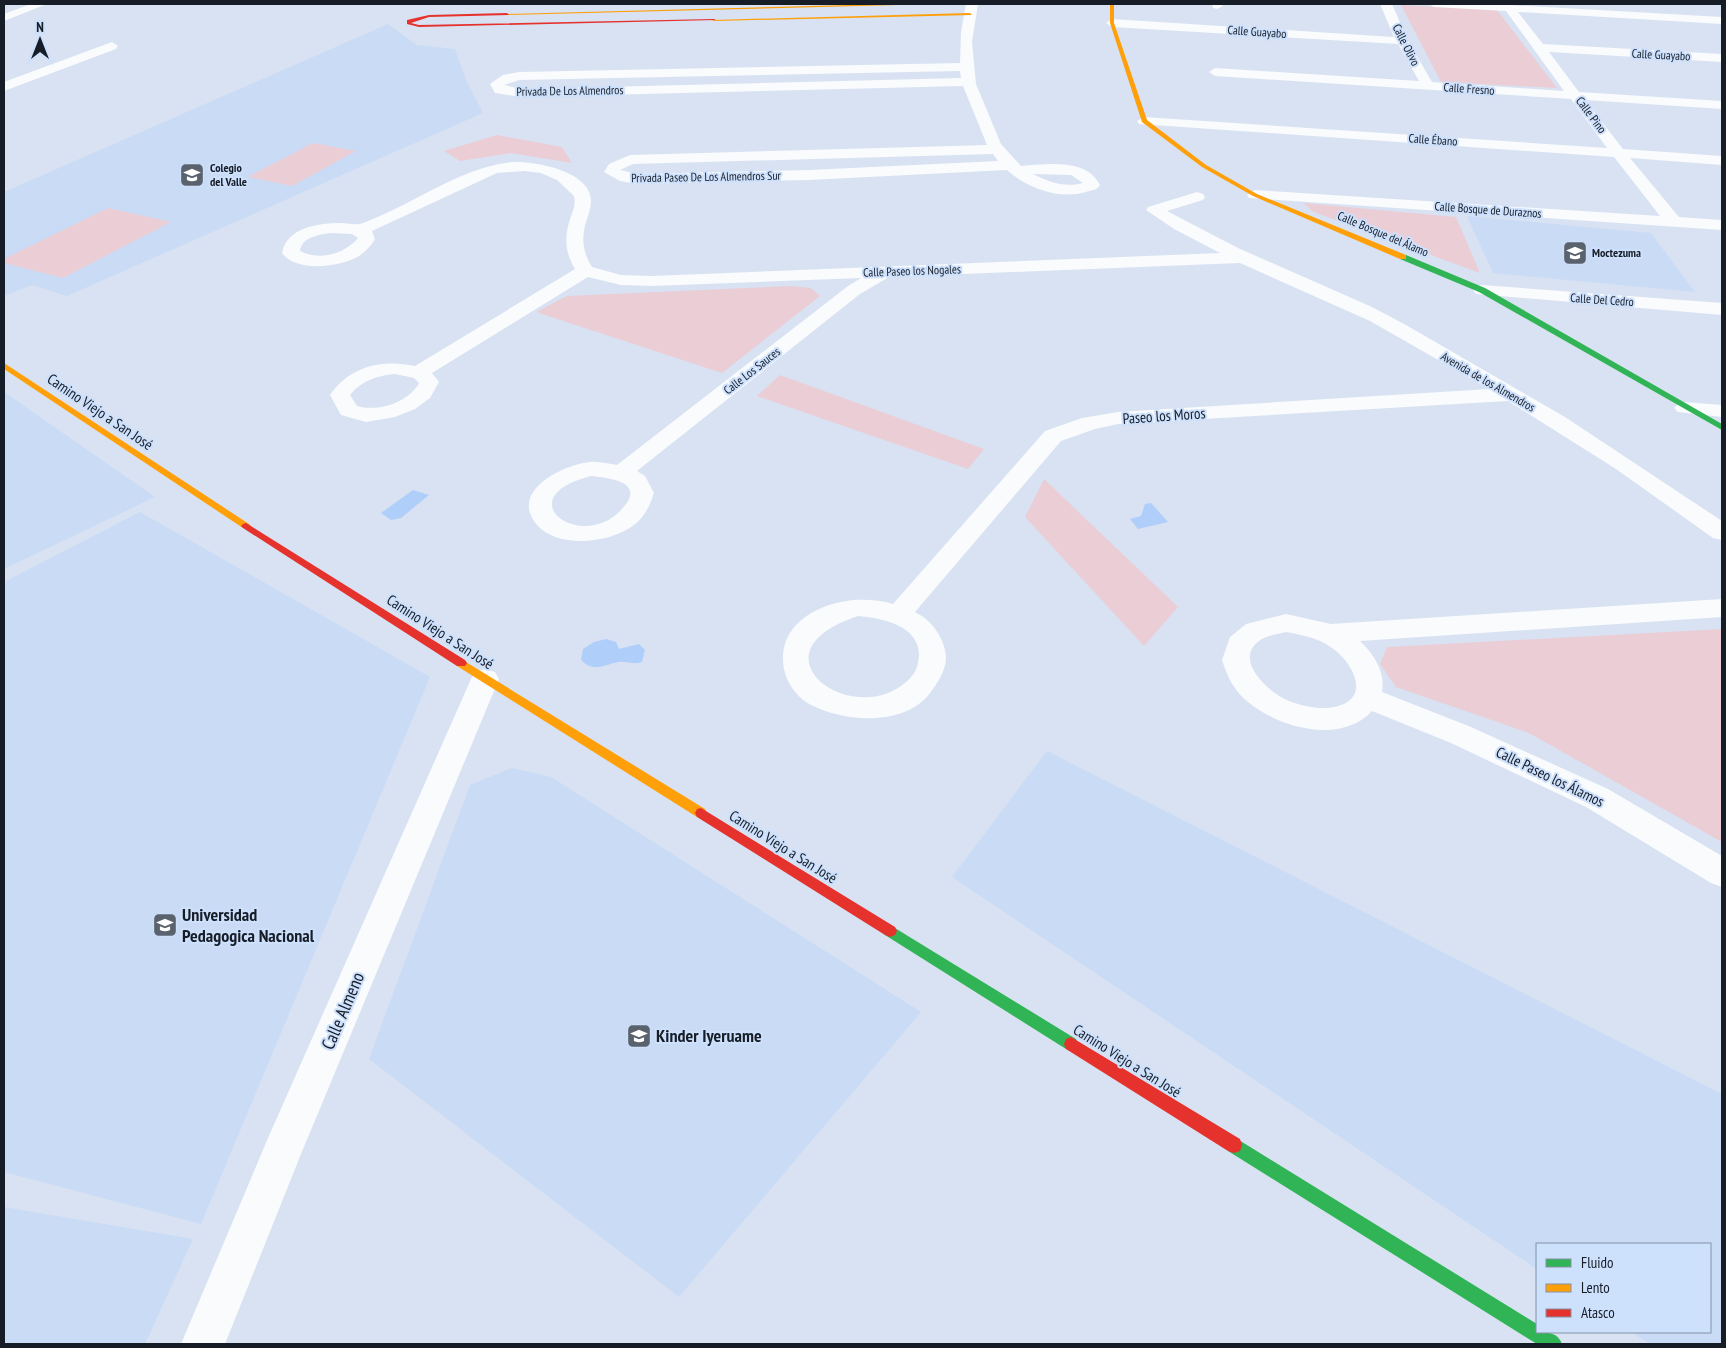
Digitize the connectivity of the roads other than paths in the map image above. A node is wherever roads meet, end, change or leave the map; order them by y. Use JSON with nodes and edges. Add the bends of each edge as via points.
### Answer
{"nodes":[{"id":1,"x":41,"y":4,"type":"edge"},
{"id":2,"x":936,"y":4,"type":"edge"},
{"id":3,"x":1112,"y":4,"type":"edge"},
{"id":4,"x":1386,"y":4,"type":"edge"},
{"id":5,"x":1434,"y":4,"type":"edge"},
{"id":6,"x":1509,"y":8,"type":"junction"},
{"id":7,"x":971,"y":9,"type":"edge"},
{"id":8,"x":779,"y":14,"type":"junction"},
{"id":9,"x":4,"y":18,"type":"edge"},
{"id":10,"x":600,"y":18,"type":"junction"},
{"id":11,"x":1722,"y":20,"type":"edge"},
{"id":12,"x":1112,"y":23,"type":"junction"},
{"id":13,"x":1402,"y":41,"type":"junction"},
{"id":14,"x":112,"y":46,"type":"dead end"},
{"id":15,"x":1539,"y":48,"type":"junction"},
{"id":16,"x":1722,"y":58,"type":"edge"},
{"id":17,"x":967,"y":66,"type":"junction"},
{"id":18,"x":728,"y":72,"type":"junction"},
{"id":19,"x":1215,"y":72,"type":"dead end"},
{"id":20,"x":968,"y":82,"type":"junction"},
{"id":21,"x":1428,"y":86,"type":"junction"},
{"id":22,"x":4,"y":87,"type":"edge"},
{"id":23,"x":728,"y":87,"type":"junction"},
{"id":24,"x":1577,"y":97,"type":"junction"},
{"id":25,"x":1722,"y":104,"type":"edge"},
{"id":26,"x":1144,"y":121,"type":"junction"},
{"id":27,"x":996,"y":149,"type":"junction"},
{"id":28,"x":1619,"y":152,"type":"junction"},
{"id":29,"x":804,"y":156,"type":"junction"},
{"id":30,"x":1722,"y":160,"type":"edge"},
{"id":31,"x":809,"y":175,"type":"junction"},
{"id":32,"x":1255,"y":195,"type":"junction"},
{"id":33,"x":1197,"y":197,"type":"dead end"},
{"id":34,"x":1673,"y":221,"type":"junction"},
{"id":35,"x":1722,"y":225,"type":"edge"},
{"id":36,"x":360,"y":230,"type":"dead end"},
{"id":37,"x":1240,"y":257,"type":"junction"},
{"id":38,"x":585,"y":271,"type":"junction"},
{"id":39,"x":884,"y":272,"type":"junction"},
{"id":40,"x":1482,"y":290,"type":"junction"},
{"id":41,"x":1722,"y":309,"type":"edge"},
{"id":42,"x":4,"y":365,"type":"edge"},
{"id":43,"x":419,"y":372,"type":"dead end"},
{"id":44,"x":1513,"y":394,"type":"junction"},
{"id":45,"x":1685,"y":408,"type":"junction"},
{"id":46,"x":1722,"y":411,"type":"edge"},
{"id":47,"x":1722,"y":428,"type":"edge"},
{"id":48,"x":622,"y":472,"type":"dead end"},
{"id":49,"x":1722,"y":532,"type":"edge"},
{"id":50,"x":1722,"y":608,"type":"edge"},
{"id":51,"x":898,"y":614,"type":"junction"},
{"id":52,"x":1330,"y":634,"type":"junction"},
{"id":53,"x":485,"y":679,"type":"junction"},
{"id":54,"x":1368,"y":698,"type":"junction"},
{"id":55,"x":1722,"y":873,"type":"edge"},
{"id":56,"x":203,"y":1344,"type":"edge"},
{"id":57,"x":1553,"y":1344,"type":"edge"}],
"edges":[{"from":1,"to":9,"type":"street"},
{"from":2,"to":8,"type":"street"},
{"from":3,"to":12,"type":"street"},
{"from":4,"to":13,"type":"street","name":"Calle Olivo"},
{"from":5,"to":6,"type":"street"},
{"from":6,"to":11,"type":"street"},
{"from":6,"to":15,"type":"street","name":"Calle Pino"},
{"from":7,"to":8,"type":"street"},
{"from":7,"to":17,"type":"street"},
{"from":8,"to":10,"type":"street"},
{"from":10,"to":10,"type":"street","via":[[429,16],[409,21],[409,24]]},
{"from":12,"to":13,"type":"street","name":"Calle Guayabo"},
{"from":12,"to":26,"type":"street"},
{"from":13,"to":21,"type":"street","name":"Calle Olivo"},
{"from":14,"to":22,"type":"street"},
{"from":15,"to":16,"type":"street","name":"Calle Guayabo"},
{"from":15,"to":24,"type":"street","name":"Calle Pino"},
{"from":17,"to":18,"type":"street","name":"Privada De Los Almendros"},
{"from":17,"to":20,"type":"street"},
{"from":18,"to":23,"type":"street"},
{"from":18,"to":23,"type":"street","name":"Privada De Los Almendros","via":[[519,76],[497,84],[500,90],[522,93]]},
{"from":19,"to":21,"type":"street","name":"Calle Fresno"},
{"from":20,"to":23,"type":"street","name":"Privada De Los Almendros"},
{"from":20,"to":27,"type":"street"},
{"from":21,"to":24,"type":"street","name":"Calle Fresno"},
{"from":24,"to":25,"type":"street","name":"Calle Fresno"},
{"from":24,"to":28,"type":"street","name":"Calle Pino"},
{"from":26,"to":28,"type":"street","name":"Calle Ébano"},
{"from":26,"to":32,"type":"street","name":"Calle Bosque del Álamo","via":[[1204,166]]},
{"from":27,"to":29,"type":"street","name":"Privada Paseo De Los Almendros Sur"},
{"from":27,"to":31,"type":"street","name":"Privada Paseo De Los Almendros Sur","via":[[1014,168]]},
{"from":28,"to":30,"type":"street","name":"Calle Ébano"},
{"from":28,"to":34,"type":"street","name":"Calle Pino"},
{"from":29,"to":31,"type":"street"},
{"from":29,"to":31,"type":"street","name":"Privada Paseo De Los Almendros Sur","via":[[630,160],[614,167],[612,172],[637,180]]},
{"from":32,"to":34,"type":"street","name":"Calle Bosque de Duraznos"},
{"from":32,"to":40,"type":"street","name":"Calle Bosque del Álamo"},
{"from":33,"to":37,"type":"street","name":"Avenida de los Almendros","via":[[1154,210],[1191,234]]},
{"from":34,"to":35,"type":"street","name":"Calle Bosque de Duraznos"},
{"from":36,"to":38,"type":"street","via":[[493,169],[507,166],[539,168],[566,178],[583,198],[573,234],[575,255]]},
{"from":37,"to":39,"type":"street","name":"Calle Paseo los Nogales"},
{"from":37,"to":44,"type":"street","name":"Avenida de los Almendros","via":[[1367,312]]},
{"from":38,"to":39,"type":"street","name":"Calle Paseo los Nogales","via":[[621,280],[652,282]]},
{"from":38,"to":43,"type":"street"},
{"from":39,"to":48,"type":"street","name":"Calle Los Sauces","via":[[854,290]]},
{"from":40,"to":41,"type":"street","name":"Calle Del Cedro"},
{"from":40,"to":45,"type":"street","name":"Calle Bosque del Álamo"},
{"from":42,"to":53,"type":"street","name":"Camino Viejo a San José","via":[[194,494]]},
{"from":44,"to":49,"type":"street","name":"Avenida de los Almendros"},
{"from":44,"to":51,"type":"street","name":"Paseo los Moros","via":[[1118,418],[1069,428],[1053,436]]},
{"from":45,"to":46,"type":"street"},
{"from":45,"to":47,"type":"street","name":"Calle Bosque del Álamo"},
{"from":50,"to":52,"type":"street"},
{"from":51,"to":51,"type":"street","via":[[878,608],[856,607],[835,611],[818,620],[803,632],[796,647],[794,664],[801,680],[814,694],[834,704],[882,707],[904,699],[921,687],[931,671],[933,654],[928,638],[916,624]]},
{"from":52,"to":54,"type":"street","via":[[1360,657],[1371,685]]},
{"from":52,"to":54,"type":"street","via":[[1286,623],[1266,625],[1249,632],[1238,644],[1235,658],[1239,675],[1251,691],[1269,705],[1316,720],[1339,718],[1357,710]]},
{"from":53,"to":56,"type":"street","name":"Calle Almeno"},
{"from":53,"to":57,"type":"street","name":"Camino Viejo a San José"},
{"from":54,"to":55,"type":"street","name":"Calle Paseo los Álamos","via":[[1461,735],[1597,798]]}]}
